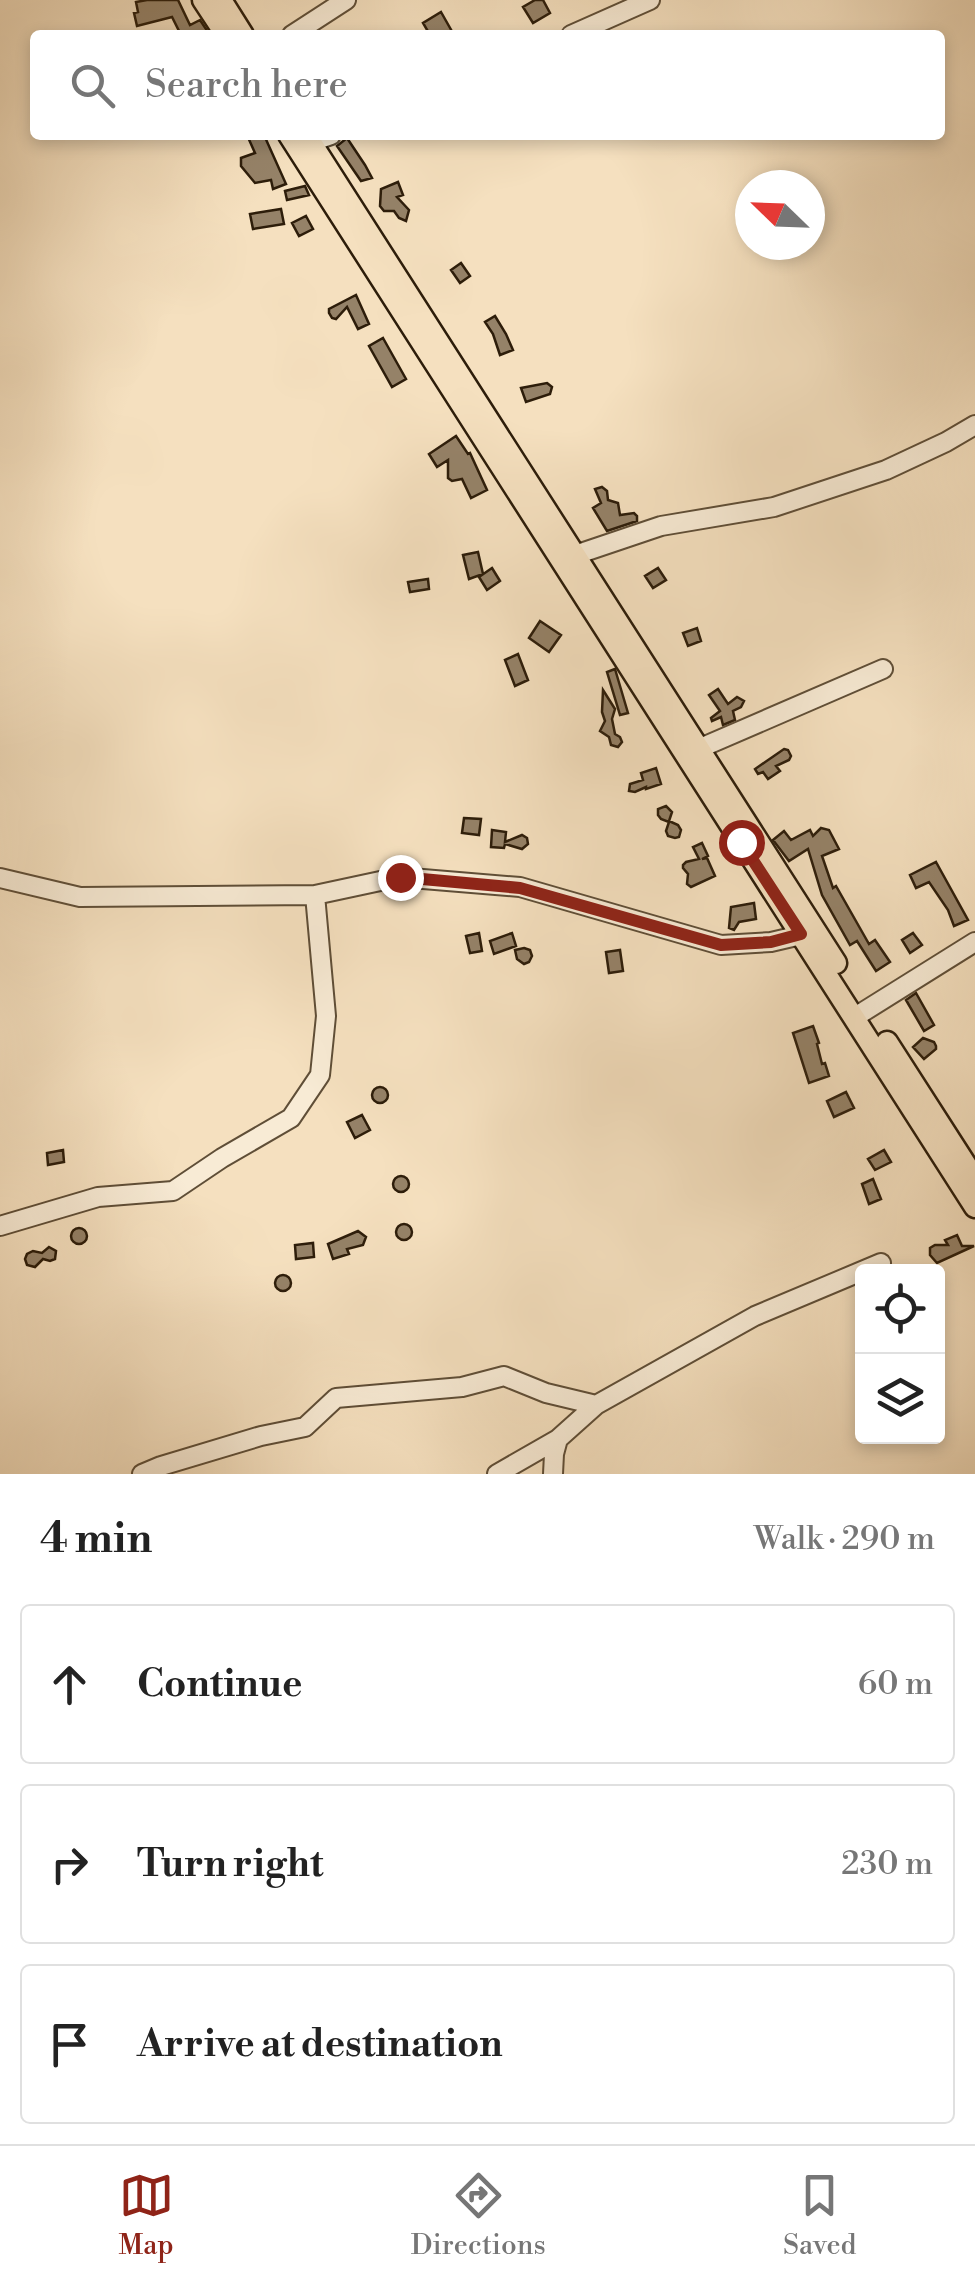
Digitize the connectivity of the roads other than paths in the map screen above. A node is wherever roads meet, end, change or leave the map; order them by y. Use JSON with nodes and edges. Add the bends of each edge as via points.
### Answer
{"nodes":[{"id":1,"x":203,"y":0,"type":"edge"},
{"id":2,"x":221,"y":0,"type":"edge"},
{"id":3,"x":346,"y":0,"type":"edge"},
{"id":4,"x":650,"y":0,"type":"edge"},
{"id":5,"x":223,"y":30,"type":"edge"},
{"id":6,"x":240,"y":30,"type":"edge"},
{"id":7,"x":300,"y":30,"type":"edge"},
{"id":8,"x":581,"y":30,"type":"edge"},
{"id":9,"x":307,"y":140,"type":"edge"},
{"id":10,"x":975,"y":425,"type":"edge"},
{"id":11,"x":575,"y":555,"type":"junction"},
{"id":12,"x":883,"y":669,"type":"dead end"},
{"id":13,"x":698,"y":749,"type":"junction"},
{"id":14,"x":0,"y":878,"type":"edge"},
{"id":15,"x":315,"y":895,"type":"junction"},
{"id":16,"x":807,"y":931,"type":"junction"},
{"id":17,"x":975,"y":942,"type":"edge"},
{"id":18,"x":860,"y":1014,"type":"junction"},
{"id":19,"x":975,"y":1179,"type":"edge"},
{"id":20,"x":975,"y":1207,"type":"edge"},
{"id":21,"x":0,"y":1226,"type":"edge"},
{"id":22,"x":881,"y":1263,"type":"dead end"},
{"id":23,"x":596,"y":1404,"type":"junction"},
{"id":24,"x":558,"y":1439,"type":"junction"},
{"id":25,"x":142,"y":1474,"type":"edge"},
{"id":26,"x":497,"y":1474,"type":"edge"},
{"id":27,"x":553,"y":1474,"type":"edge"}],
"edges":[{"from":1,"to":5,"type":"main road"},
{"from":2,"to":6,"type":"main road"},
{"from":3,"to":7,"type":"street"},
{"from":4,"to":8,"type":"street"},
{"from":9,"to":11,"type":"main road"},
{"from":9,"to":16,"type":"main road"},
{"from":10,"to":11,"type":"street","via":[[886,470],[774,507],[660,526]]},
{"from":11,"to":13,"type":"main road"},
{"from":12,"to":13,"type":"street"},
{"from":13,"to":16,"type":"main road"},
{"from":14,"to":15,"type":"street","via":[[80,897]]},
{"from":15,"to":16,"type":"street","via":[[400,877],[520,888],[721,945],[771,942]]},
{"from":15,"to":21,"type":"street","via":[[326,1016],[320,1075],[291,1118],[173,1191],[98,1198]]},
{"from":16,"to":18,"type":"main road"},
{"from":17,"to":18,"type":"street"},
{"from":18,"to":19,"type":"main road"},
{"from":18,"to":20,"type":"main road"},
{"from":22,"to":23,"type":"street","via":[[755,1316]]},
{"from":23,"to":24,"type":"street"},
{"from":23,"to":25,"type":"street","via":[[504,1376],[462,1387],[336,1398],[306,1427]]},
{"from":24,"to":26,"type":"street"},
{"from":24,"to":27,"type":"street"}]}
